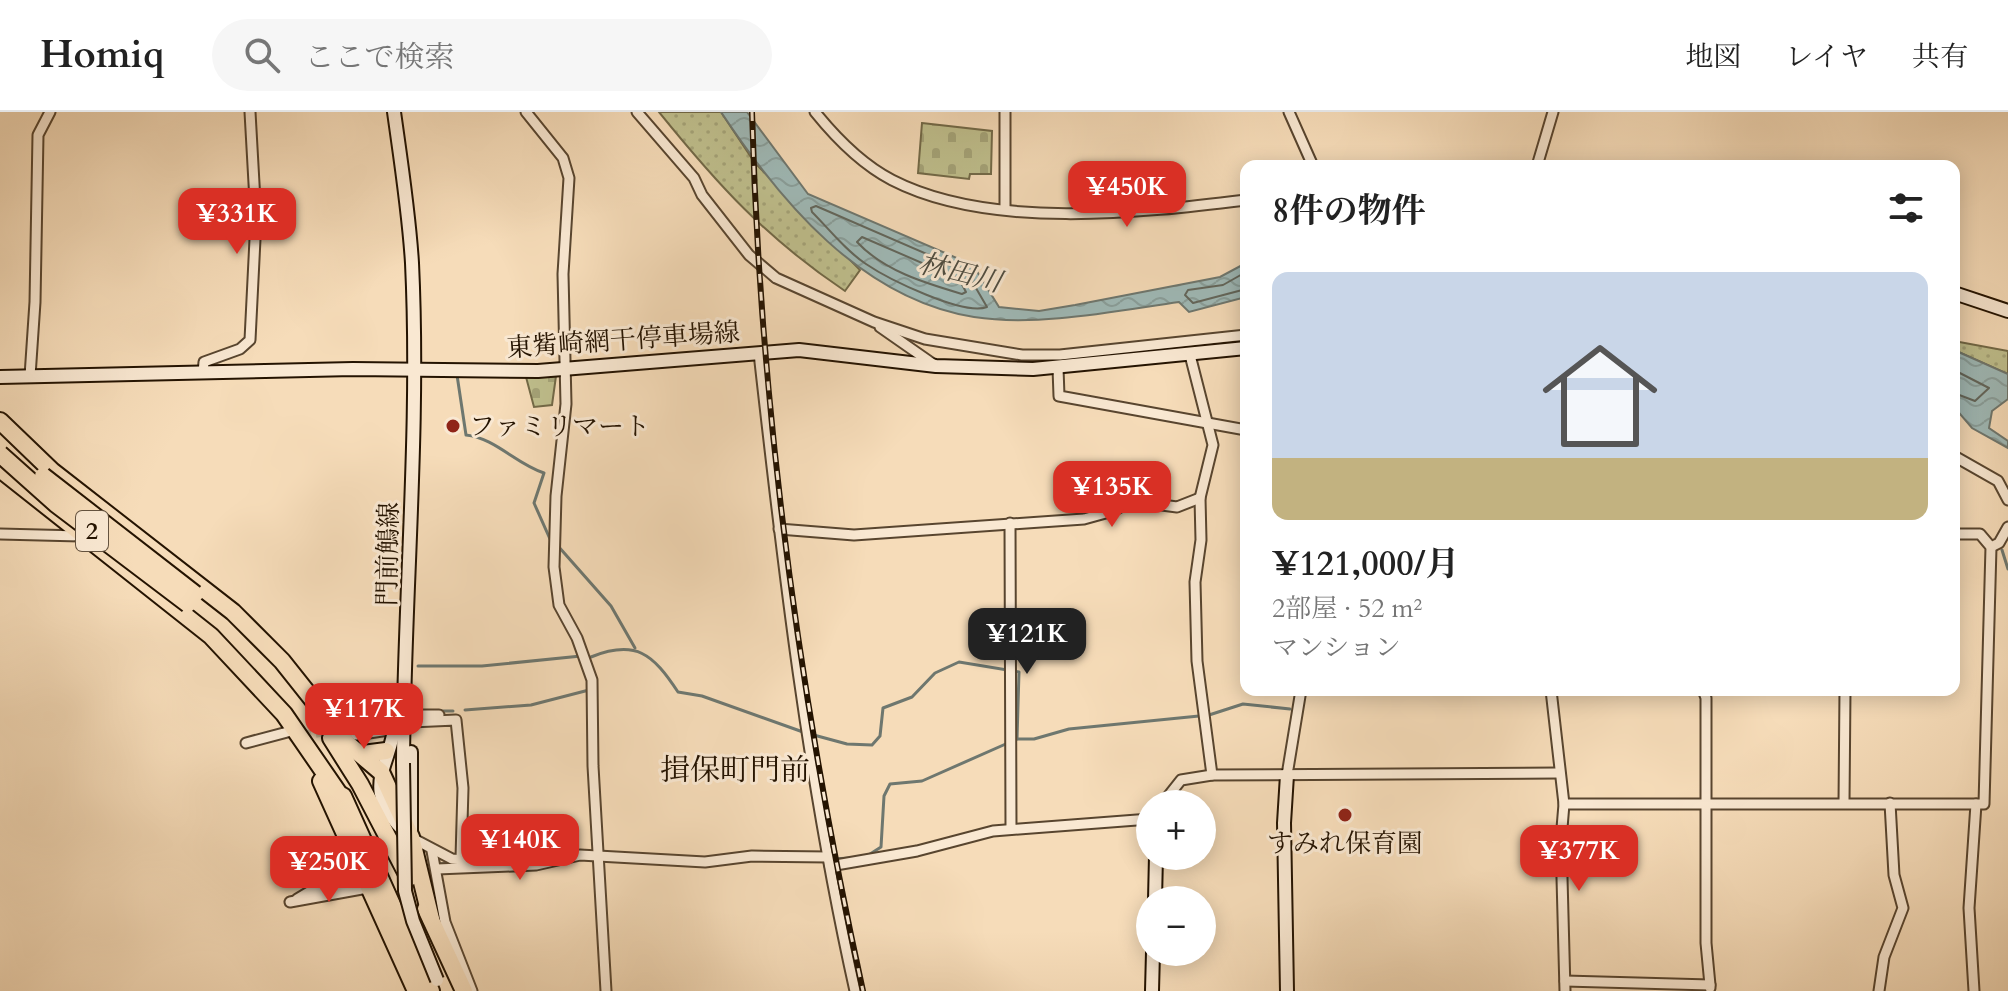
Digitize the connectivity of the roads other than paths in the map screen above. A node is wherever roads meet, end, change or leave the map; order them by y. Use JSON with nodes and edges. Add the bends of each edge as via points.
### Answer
{"nodes":[{"id":1,"x":50,"y":112,"type":"edge"},
{"id":2,"x":250,"y":112,"type":"edge"},
{"id":3,"x":394,"y":112,"type":"edge"},
{"id":4,"x":526,"y":112,"type":"edge"},
{"id":5,"x":637,"y":112,"type":"edge"},
{"id":6,"x":815,"y":112,"type":"edge"},
{"id":7,"x":1005,"y":112,"type":"edge"},
{"id":8,"x":1289,"y":112,"type":"edge"},
{"id":9,"x":1553,"y":112,"type":"edge"},
{"id":10,"x":1310,"y":160,"type":"edge"},
{"id":11,"x":1539,"y":160,"type":"edge"},
{"id":12,"x":1240,"y":201,"type":"edge"},
{"id":13,"x":1005,"y":209,"type":"junction"},
{"id":14,"x":1960,"y":295,"type":"edge"},
{"id":15,"x":2008,"y":311,"type":"edge"},
{"id":16,"x":874,"y":322,"type":"junction"},
{"id":17,"x":1240,"y":336,"type":"edge"},
{"id":18,"x":1240,"y":349,"type":"edge"},
{"id":19,"x":759,"y":353,"type":"junction"},
{"id":20,"x":1190,"y":355,"type":"junction"},
{"id":21,"x":936,"y":366,"type":"junction"},
{"id":22,"x":1058,"y":368,"type":"junction"},
{"id":23,"x":413,"y":369,"type":"junction"},
{"id":24,"x":566,"y":370,"type":"junction"},
{"id":25,"x":203,"y":373,"type":"junction"},
{"id":26,"x":30,"y":376,"type":"junction"},
{"id":27,"x":0,"y":377,"type":"edge"},
{"id":28,"x":0,"y":421,"type":"edge"},
{"id":29,"x":1208,"y":425,"type":"junction"},
{"id":30,"x":1240,"y":429,"type":"edge"},
{"id":31,"x":0,"y":435,"type":"edge"},
{"id":32,"x":0,"y":454,"type":"edge"},
{"id":33,"x":1960,"y":459,"type":"edge"},
{"id":34,"x":47,"y":466,"type":"junction"},
{"id":35,"x":0,"y":469,"type":"edge"},
{"id":36,"x":1200,"y":498,"type":"junction"},
{"id":37,"x":2008,"y":500,"type":"edge"},
{"id":38,"x":48,"y":510,"type":"junction"},
{"id":39,"x":1010,"y":523,"type":"junction"},
{"id":40,"x":2008,"y":527,"type":"edge"},
{"id":41,"x":779,"y":529,"type":"junction"},
{"id":42,"x":132,"y":532,"type":"junction"},
{"id":43,"x":0,"y":534,"type":"edge"},
{"id":44,"x":1960,"y":534,"type":"edge"},
{"id":45,"x":84,"y":538,"type":"junction"},
{"id":46,"x":1991,"y":547,"type":"junction"},
{"id":47,"x":410,"y":586,"type":"junction"},
{"id":48,"x":188,"y":596,"type":"junction"},
{"id":49,"x":409,"y":617,"type":"junction"},
{"id":50,"x":1300,"y":696,"type":"edge"},
{"id":51,"x":1552,"y":696,"type":"edge"},
{"id":52,"x":1703,"y":696,"type":"edge"},
{"id":53,"x":1845,"y":696,"type":"edge"},
{"id":54,"x":414,"y":718,"type":"junction"},
{"id":55,"x":391,"y":725,"type":"junction"},
{"id":56,"x":348,"y":728,"type":"tunnel mouth"},
{"id":57,"x":296,"y":736,"type":"junction"},
{"id":58,"x":386,"y":751,"type":"junction"},
{"id":59,"x":363,"y":754,"type":"junction"},
{"id":60,"x":381,"y":772,"type":"junction"},
{"id":61,"x":1558,"y":773,"type":"junction"},
{"id":62,"x":1212,"y":775,"type":"junction"},
{"id":63,"x":1287,"y":775,"type":"junction"},
{"id":64,"x":1173,"y":790,"type":"edge"},
{"id":65,"x":1844,"y":803,"type":"junction"},
{"id":66,"x":1890,"y":803,"type":"junction"},
{"id":67,"x":346,"y":804,"type":"junction"},
{"id":68,"x":1564,"y":804,"type":"junction"},
{"id":69,"x":1708,"y":804,"type":"junction"},
{"id":70,"x":1976,"y":804,"type":"junction"},
{"id":71,"x":1136,"y":820,"type":"edge"},
{"id":72,"x":1011,"y":829,"type":"junction"},
{"id":73,"x":411,"y":837,"type":"junction"},
{"id":74,"x":432,"y":851,"type":"junction"},
{"id":75,"x":601,"y":855,"type":"junction"},
{"id":76,"x":461,"y":858,"type":"junction"},
{"id":77,"x":398,"y":860,"type":"junction"},
{"id":78,"x":830,"y":862,"type":"junction"},
{"id":79,"x":416,"y":865,"type":"junction"},
{"id":80,"x":498,"y":866,"type":"junction"},
{"id":81,"x":437,"y":869,"type":"dead end"},
{"id":82,"x":371,"y":884,"type":"junction"},
{"id":83,"x":431,"y":919,"type":"junction"},
{"id":84,"x":1153,"y":966,"type":"edge"},
{"id":85,"x":460,"y":983,"type":"edge"},
{"id":86,"x":1565,"y":986,"type":"edge"},
{"id":87,"x":437,"y":987,"type":"edge"},
{"id":88,"x":1710,"y":988,"type":"edge"},
{"id":89,"x":416,"y":991,"type":"edge"},
{"id":90,"x":472,"y":991,"type":"edge"},
{"id":91,"x":606,"y":991,"type":"edge"},
{"id":92,"x":855,"y":991,"type":"edge"},
{"id":93,"x":1152,"y":991,"type":"edge"},
{"id":94,"x":1287,"y":991,"type":"edge"},
{"id":95,"x":1879,"y":991,"type":"edge"},
{"id":96,"x":1974,"y":991,"type":"edge"}],
"edges":[{"from":1,"to":26,"type":"street","via":[[38,135]]},
{"from":2,"to":25,"type":"street","via":[[256,219],[250,340],[204,362]]},
{"from":3,"to":23,"type":"main road","name":"門前鵤線","via":[[409,219]]},
{"from":4,"to":24,"type":"street","via":[[567,169]]},
{"from":5,"to":16,"type":"street","via":[[694,178],[749,255],[776,278]]},
{"from":6,"to":13,"type":"street","via":[[835,137],[891,180],[958,203]]},
{"from":7,"to":13,"type":"street"},
{"from":8,"to":10,"type":"street"},
{"from":9,"to":11,"type":"street"},
{"from":12,"to":13,"type":"street","via":[[1136,212]]},
{"from":14,"to":15,"type":"main road"},
{"from":16,"to":17,"type":"street","via":[[925,339],[1022,355]]},
{"from":16,"to":21,"type":"street"},
{"from":18,"to":20,"type":"main road","name":"東觜崎網干停車場線"},
{"from":19,"to":21,"type":"main road","name":"東觜崎網干停車場線","via":[[799,350]]},
{"from":19,"to":24,"type":"main road","name":"東觜崎網干停車場線"},
{"from":19,"to":41,"type":"street"},
{"from":20,"to":22,"type":"main road","name":"東觜崎網干停車場線"},
{"from":20,"to":29,"type":"street"},
{"from":21,"to":22,"type":"main road","name":"東觜崎網干停車場線"},
{"from":22,"to":29,"type":"street","via":[[1059,396]]},
{"from":23,"to":24,"type":"main road","name":"東觜崎網干停車場線"},
{"from":23,"to":25,"type":"main road","name":"東觜崎網干停車場線"},
{"from":23,"to":47,"type":"main road","name":"門前鵤線"},
{"from":24,"to":75,"type":"street","via":[[555,593],[592,680]]},
{"from":25,"to":26,"type":"main road","name":"東觜崎網干停車場線"},
{"from":26,"to":27,"type":"main road","name":"東觜崎網干停車場線"},
{"from":28,"to":34,"type":"highway"},
{"from":29,"to":30,"type":"street"},
{"from":29,"to":36,"type":"street","via":[[1213,445]]},
{"from":31,"to":48,"type":"highway","number":"2","bridge":true},
{"from":32,"to":48,"type":"highway","number":"2","bridge":true,"via":[[56,504]]},
{"from":33,"to":37,"type":"street","via":[[1998,481]]},
{"from":34,"to":38,"type":"highway"},
{"from":34,"to":42,"type":"highway"},
{"from":35,"to":38,"type":"highway"},
{"from":36,"to":39,"type":"street","via":[[1177,507],[1131,501],[1084,519]]},
{"from":36,"to":62,"type":"street","via":[[1197,661]]},
{"from":38,"to":45,"type":"highway"},
{"from":39,"to":41,"type":"street","via":[[854,535]]},
{"from":39,"to":72,"type":"street"},
{"from":40,"to":46,"type":"street"},
{"from":41,"to":78,"type":"street"},
{"from":42,"to":45,"type":"highway"},
{"from":42,"to":48,"type":"highway"},
{"from":43,"to":45,"type":"street"},
{"from":44,"to":46,"type":"street","via":[[1980,534]]},
{"from":45,"to":48,"type":"highway"},
{"from":46,"to":70,"type":"street","via":[[1984,804]]},
{"from":47,"to":49,"type":"main road","name":"門前鵤線"},
{"from":47,"to":55,"type":"main road","via":[[398,641]]},
{"from":48,"to":57,"type":"highway"},
{"from":48,"to":59,"type":"highway","via":[[266,644],[343,738]]},
{"from":48,"to":67,"type":"highway","number":"2","via":[[280,694],[319,749]]},
{"from":48,"to":77,"type":"highway","number":"2","via":[[257,648],[319,722],[360,784]]},
{"from":49,"to":54,"type":"main road"},
{"from":49,"to":87,"type":"main road","name":"門前鵤線","bridge":true,"via":[[405,891]]},
{"from":50,"to":63,"type":"street"},
{"from":51,"to":61,"type":"street"},
{"from":52,"to":69,"type":"street"},
{"from":53,"to":65,"type":"street"},
{"from":54,"to":73,"type":"main road"},
{"from":54,"to":76,"type":"street","via":[[456,720],[463,788]]},
{"from":55,"to":56,"type":"street","via":[[356,735]]},
{"from":55,"to":58,"type":"main road"},
{"from":57,"to":67,"type":"highway"},
{"from":57,"to":82,"type":"highway"},
{"from":58,"to":59,"type":"highway"},
{"from":58,"to":60,"type":"main road"},
{"from":59,"to":60,"type":"highway"},
{"from":60,"to":73,"type":"highway"},
{"from":61,"to":63,"type":"street"},
{"from":61,"to":68,"type":"street"},
{"from":62,"to":63,"type":"street"},
{"from":62,"to":64,"type":"street","via":[[1181,780]]},
{"from":63,"to":94,"type":"main road"},
{"from":65,"to":66,"type":"street"},
{"from":65,"to":69,"type":"street"},
{"from":66,"to":70,"type":"street"},
{"from":66,"to":95,"type":"street","via":[[1894,875],[1903,908],[1884,957]]},
{"from":67,"to":82,"type":"highway","number":"2"},
{"from":68,"to":69,"type":"street"},
{"from":68,"to":86,"type":"street"},
{"from":69,"to":88,"type":"street"},
{"from":70,"to":96,"type":"street","via":[[1969,908]]},
{"from":71,"to":72,"type":"street"},
{"from":72,"to":78,"type":"street"},
{"from":73,"to":74,"type":"street"},
{"from":73,"to":79,"type":"highway"},
{"from":74,"to":76,"type":"street"},
{"from":74,"to":79,"type":"street"},
{"from":74,"to":85,"type":"street"},
{"from":75,"to":78,"type":"street"},
{"from":75,"to":80,"type":"street"},
{"from":75,"to":91,"type":"street"},
{"from":76,"to":80,"type":"street"},
{"from":77,"to":83,"type":"highway","number":"2"},
{"from":77,"to":85,"type":"highway","number":"2"},
{"from":78,"to":92,"type":"street"},
{"from":79,"to":83,"type":"highway"},
{"from":80,"to":81,"type":"street"},
{"from":82,"to":82,"type":"street","via":[[312,890],[290,902]]},
{"from":82,"to":87,"type":"highway","number":"2"},
{"from":82,"to":89,"type":"highway"},
{"from":83,"to":85,"type":"highway","number":"2"},
{"from":84,"to":93,"type":"main road"},
{"from":85,"to":90,"type":"street"},
{"from":86,"to":88,"type":"street"}]}
